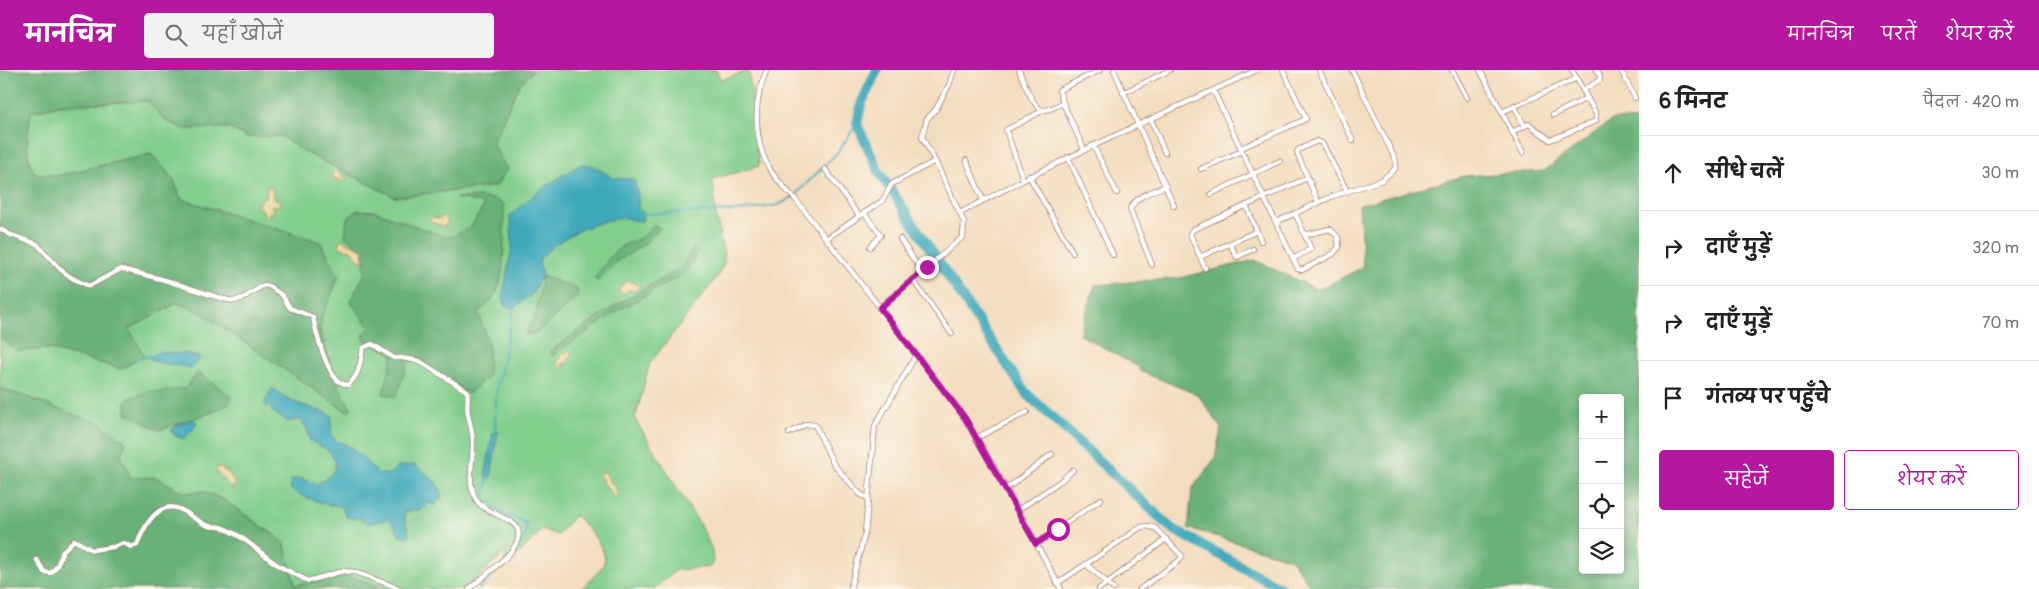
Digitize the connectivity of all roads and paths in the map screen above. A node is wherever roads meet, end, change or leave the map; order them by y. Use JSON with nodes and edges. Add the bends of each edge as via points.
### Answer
{"nodes":[{"id":1,"x":767,"y":70,"type":"edge"},
{"id":2,"x":954,"y":70,"type":"edge"},
{"id":3,"x":1019,"y":70,"type":"edge"},
{"id":4,"x":1100,"y":70,"type":"edge"},
{"id":5,"x":1114,"y":70,"type":"edge"},
{"id":6,"x":1170,"y":70,"type":"edge"},
{"id":7,"x":1242,"y":70,"type":"edge"},
{"id":8,"x":1257,"y":70,"type":"edge"},
{"id":9,"x":1283,"y":70,"type":"edge"},
{"id":10,"x":1319,"y":70,"type":"edge"},
{"id":11,"x":1352,"y":70,"type":"edge"},
{"id":12,"x":1452,"y":70,"type":"edge"},
{"id":13,"x":1480,"y":70,"type":"edge"},
{"id":14,"x":1572,"y":70,"type":"edge"},
{"id":15,"x":1597,"y":70,"type":"edge"},
{"id":16,"x":1621,"y":70,"type":"edge"},
{"id":17,"x":1245,"y":76,"type":"junction"},
{"id":18,"x":1577,"y":78,"type":"junction"},
{"id":19,"x":1213,"y":90,"type":"junction"},
{"id":20,"x":1583,"y":90,"type":"junction"},
{"id":21,"x":1123,"y":94,"type":"junction"},
{"id":22,"x":1466,"y":98,"type":"dead end"},
{"id":23,"x":1587,"y":98,"type":"junction"},
{"id":24,"x":1635,"y":98,"type":"dead end"},
{"id":25,"x":1063,"y":103,"type":"junction"},
{"id":26,"x":1514,"y":105,"type":"junction"},
{"id":27,"x":1044,"y":110,"type":"junction"},
{"id":28,"x":1502,"y":112,"type":"junction"},
{"id":29,"x":1553,"y":115,"type":"dead end"},
{"id":30,"x":1151,"y":120,"type":"junction"},
{"id":31,"x":1524,"y":125,"type":"junction"},
{"id":32,"x":1138,"y":126,"type":"junction"},
{"id":33,"x":1512,"y":132,"type":"junction"},
{"id":34,"x":1353,"y":141,"type":"dead end"},
{"id":35,"x":1093,"y":145,"type":"junction"},
{"id":36,"x":1084,"y":149,"type":"junction"},
{"id":37,"x":1241,"y":150,"type":"junction"},
{"id":38,"x":1165,"y":153,"type":"dead end"},
{"id":39,"x":1523,"y":153,"type":"dead end"},
{"id":40,"x":1068,"y":157,"type":"junction"},
{"id":41,"x":966,"y":160,"type":"dead end"},
{"id":42,"x":935,"y":161,"type":"junction"},
{"id":43,"x":1280,"y":161,"type":"dead end"},
{"id":44,"x":826,"y":169,"type":"dead end"},
{"id":45,"x":1201,"y":169,"type":"dead end"},
{"id":46,"x":1253,"y":175,"type":"junction"},
{"id":47,"x":1029,"y":176,"type":"junction"},
{"id":48,"x":1307,"y":178,"type":"junction"},
{"id":49,"x":1023,"y":179,"type":"junction"},
{"id":50,"x":1166,"y":186,"type":"junction"},
{"id":51,"x":1347,"y":191,"type":"junction"},
{"id":52,"x":1117,"y":193,"type":"dead end"},
{"id":53,"x":1211,"y":194,"type":"dead end"},
{"id":54,"x":1263,"y":198,"type":"junction"},
{"id":55,"x":983,"y":200,"type":"junction"},
{"id":56,"x":1318,"y":202,"type":"junction"},
{"id":57,"x":1246,"y":205,"type":"junction"},
{"id":58,"x":1174,"y":206,"type":"dead end"},
{"id":59,"x":864,"y":213,"type":"junction"},
{"id":60,"x":960,"y":213,"type":"junction"},
{"id":61,"x":1295,"y":213,"type":"junction"},
{"id":62,"x":859,"y":216,"type":"junction"},
{"id":63,"x":1276,"y":222,"type":"junction"},
{"id":64,"x":0,"y":229,"type":"edge"},
{"id":65,"x":1257,"y":231,"type":"junction"},
{"id":66,"x":1305,"y":234,"type":"junction"},
{"id":67,"x":826,"y":239,"type":"junction"},
{"id":68,"x":900,"y":239,"type":"dead end"},
{"id":69,"x":1261,"y":241,"type":"dead end"},
{"id":70,"x":1230,"y":244,"type":"junction"},
{"id":71,"x":870,"y":247,"type":"dead end"},
{"id":72,"x":1253,"y":249,"type":"dead end"},
{"id":73,"x":1073,"y":253,"type":"dead end"},
{"id":74,"x":1113,"y":254,"type":"dead end"},
{"id":75,"x":1200,"y":257,"type":"junction"},
{"id":76,"x":1293,"y":259,"type":"junction"},
{"id":77,"x":1152,"y":265,"type":"dead end"},
{"id":78,"x":1205,"y":268,"type":"dead end"},
{"id":79,"x":922,"y":272,"type":"junction"},
{"id":80,"x":912,"y":280,"type":"junction"},
{"id":81,"x":880,"y":308,"type":"junction"},
{"id":82,"x":952,"y":334,"type":"dead end"},
{"id":83,"x":916,"y":355,"type":"junction"},
{"id":84,"x":1027,"y":412,"type":"dead end"},
{"id":85,"x":789,"y":432,"type":"dead end"},
{"id":86,"x":976,"y":438,"type":"junction"},
{"id":87,"x":1052,"y":454,"type":"dead end"},
{"id":88,"x":1073,"y":470,"type":"dead end"},
{"id":89,"x":1006,"y":489,"type":"junction"},
{"id":90,"x":868,"y":498,"type":"junction"},
{"id":91,"x":1101,"y":499,"type":"dead end"},
{"id":92,"x":1018,"y":510,"type":"junction"},
{"id":93,"x":1166,"y":539,"type":"junction"},
{"id":94,"x":1036,"y":544,"type":"junction"},
{"id":95,"x":37,"y":560,"type":"dead end"},
{"id":96,"x":1086,"y":564,"type":"junction"},
{"id":97,"x":1058,"y":583,"type":"junction"},
{"id":98,"x":1108,"y":583,"type":"junction"},
{"id":99,"x":401,"y":589,"type":"edge"},
{"id":100,"x":469,"y":589,"type":"edge"},
{"id":101,"x":850,"y":589,"type":"edge"},
{"id":102,"x":1061,"y":589,"type":"edge"},
{"id":103,"x":1099,"y":589,"type":"edge"},
{"id":104,"x":1114,"y":589,"type":"edge"},
{"id":105,"x":1140,"y":589,"type":"edge"}],
"edges":[{"from":1,"to":67,"type":"street","via":[[758,104],[758,140],[770,170]]},
{"from":2,"to":42,"type":"street","via":[[936,109],[927,119],[922,137]]},
{"from":3,"to":27,"type":"street","via":[[1034,103],[1039,110]]},
{"from":4,"to":25,"type":"street","via":[[1060,89]]},
{"from":5,"to":21,"type":"street"},
{"from":6,"to":21,"type":"street"},
{"from":7,"to":17,"type":"street"},
{"from":8,"to":17,"type":"street"},
{"from":9,"to":37,"type":"street","via":[[1306,119]]},
{"from":10,"to":34,"type":"street"},
{"from":11,"to":51,"type":"street","via":[[1396,166],[1393,173],[1382,180]]},
{"from":12,"to":22,"type":"street"},
{"from":13,"to":28,"type":"street"},
{"from":14,"to":18,"type":"street"},
{"from":15,"to":20,"type":"street","via":[[1600,80]]},
{"from":16,"to":24,"type":"street"},
{"from":17,"to":19,"type":"street"},
{"from":18,"to":20,"type":"street"},
{"from":18,"to":26,"type":"street"},
{"from":19,"to":30,"type":"street"},
{"from":19,"to":37,"type":"street"},
{"from":20,"to":23,"type":"street"},
{"from":21,"to":32,"type":"street"},
{"from":23,"to":29,"type":"street"},
{"from":23,"to":31,"type":"street","via":[[1597,116],[1593,122],[1550,140],[1531,125]]},
{"from":25,"to":27,"type":"street"},
{"from":25,"to":36,"type":"street"},
{"from":26,"to":28,"type":"street"},
{"from":26,"to":31,"type":"street"},
{"from":27,"to":49,"type":"street","via":[[1006,130]]},
{"from":28,"to":33,"type":"street"},
{"from":30,"to":32,"type":"street"},
{"from":30,"to":38,"type":"street"},
{"from":31,"to":33,"type":"street"},
{"from":32,"to":35,"type":"street"},
{"from":32,"to":50,"type":"street"},
{"from":33,"to":39,"type":"street"},
{"from":35,"to":36,"type":"street"},
{"from":35,"to":52,"type":"street"},
{"from":36,"to":40,"type":"street"},
{"from":37,"to":45,"type":"street"},
{"from":37,"to":46,"type":"street"},
{"from":40,"to":47,"type":"street"},
{"from":40,"to":74,"type":"street"},
{"from":41,"to":55,"type":"street"},
{"from":42,"to":59,"type":"street","via":[[892,184],[882,201]]},
{"from":42,"to":60,"type":"street"},
{"from":43,"to":46,"type":"street"},
{"from":44,"to":62,"type":"street"},
{"from":46,"to":53,"type":"street"},
{"from":46,"to":54,"type":"street"},
{"from":47,"to":49,"type":"street"},
{"from":47,"to":73,"type":"street"},
{"from":48,"to":51,"type":"street","via":[[1297,152],[1321,141]]},
{"from":48,"to":54,"type":"street"},
{"from":48,"to":56,"type":"street"},
{"from":49,"to":55,"type":"street"},
{"from":50,"to":58,"type":"street"},
{"from":50,"to":77,"type":"street","via":[[1149,192],[1130,209]]},
{"from":51,"to":56,"type":"street"},
{"from":54,"to":57,"type":"street"},
{"from":54,"to":63,"type":"street"},
{"from":55,"to":60,"type":"street"},
{"from":56,"to":61,"type":"street"},
{"from":57,"to":65,"type":"street"},
{"from":57,"to":75,"type":"street","via":[[1190,232]]},
{"from":59,"to":62,"type":"street"},
{"from":59,"to":71,"type":"street","via":[[881,235]]},
{"from":60,"to":79,"type":"street","via":[[965,227],[963,237]]},
{"from":61,"to":63,"type":"street"},
{"from":61,"to":66,"type":"street"},
{"from":62,"to":67,"type":"street"},
{"from":63,"to":76,"type":"street"},
{"from":64,"to":100,"type":"street","via":[[37,244],[61,270],[89,286],[121,269],[234,301],[264,285],[269,286],[282,295],[290,308],[313,317],[330,370],[338,382],[348,385],[355,379],[363,348],[372,344],[395,359],[419,361],[467,391],[473,443],[471,483],[477,501],[509,519],[517,526],[519,534],[512,550]]},
{"from":65,"to":69,"type":"street"},
{"from":65,"to":70,"type":"street"},
{"from":66,"to":76,"type":"street","via":[[1310,250]]},
{"from":66,"to":76,"type":"street","via":[[1330,229],[1338,237],[1339,247],[1333,254],[1302,270]]},
{"from":67,"to":81,"type":"street"},
{"from":68,"to":79,"type":"street"},
{"from":70,"to":72,"type":"street","via":[[1237,257]]},
{"from":70,"to":75,"type":"street"},
{"from":75,"to":78,"type":"street"},
{"from":79,"to":80,"type":"street"},
{"from":80,"to":81,"type":"street"},
{"from":80,"to":82,"type":"street"},
{"from":81,"to":83,"type":"street"},
{"from":83,"to":86,"type":"street","via":[[958,408]]},
{"from":83,"to":90,"type":"street","via":[[877,421]]},
{"from":84,"to":86,"type":"street"},
{"from":85,"to":90,"type":"street","via":[[807,424],[815,425],[834,465],[862,496]]},
{"from":86,"to":89,"type":"street"},
{"from":87,"to":89,"type":"street"},
{"from":88,"to":92,"type":"street"},
{"from":89,"to":92,"type":"street"},
{"from":90,"to":101,"type":"street","via":[[865,533]]},
{"from":91,"to":94,"type":"street"},
{"from":92,"to":94,"type":"street"},
{"from":93,"to":96,"type":"street","via":[[1153,527],[1142,527]]},
{"from":93,"to":98,"type":"street"},
{"from":93,"to":105,"type":"street","via":[[1182,558]]},
{"from":94,"to":97,"type":"street"},
{"from":95,"to":99,"type":"street","via":[[44,572],[51,573],[63,551],[74,540],[92,550],[124,543],[131,547],[137,545],[150,521],[164,509],[174,508],[208,526],[232,532],[280,566],[308,581],[343,571],[355,572]]},
{"from":96,"to":97,"type":"street"},
{"from":96,"to":98,"type":"street"},
{"from":97,"to":102,"type":"street"},
{"from":98,"to":103,"type":"street"},
{"from":98,"to":104,"type":"street"}]}
